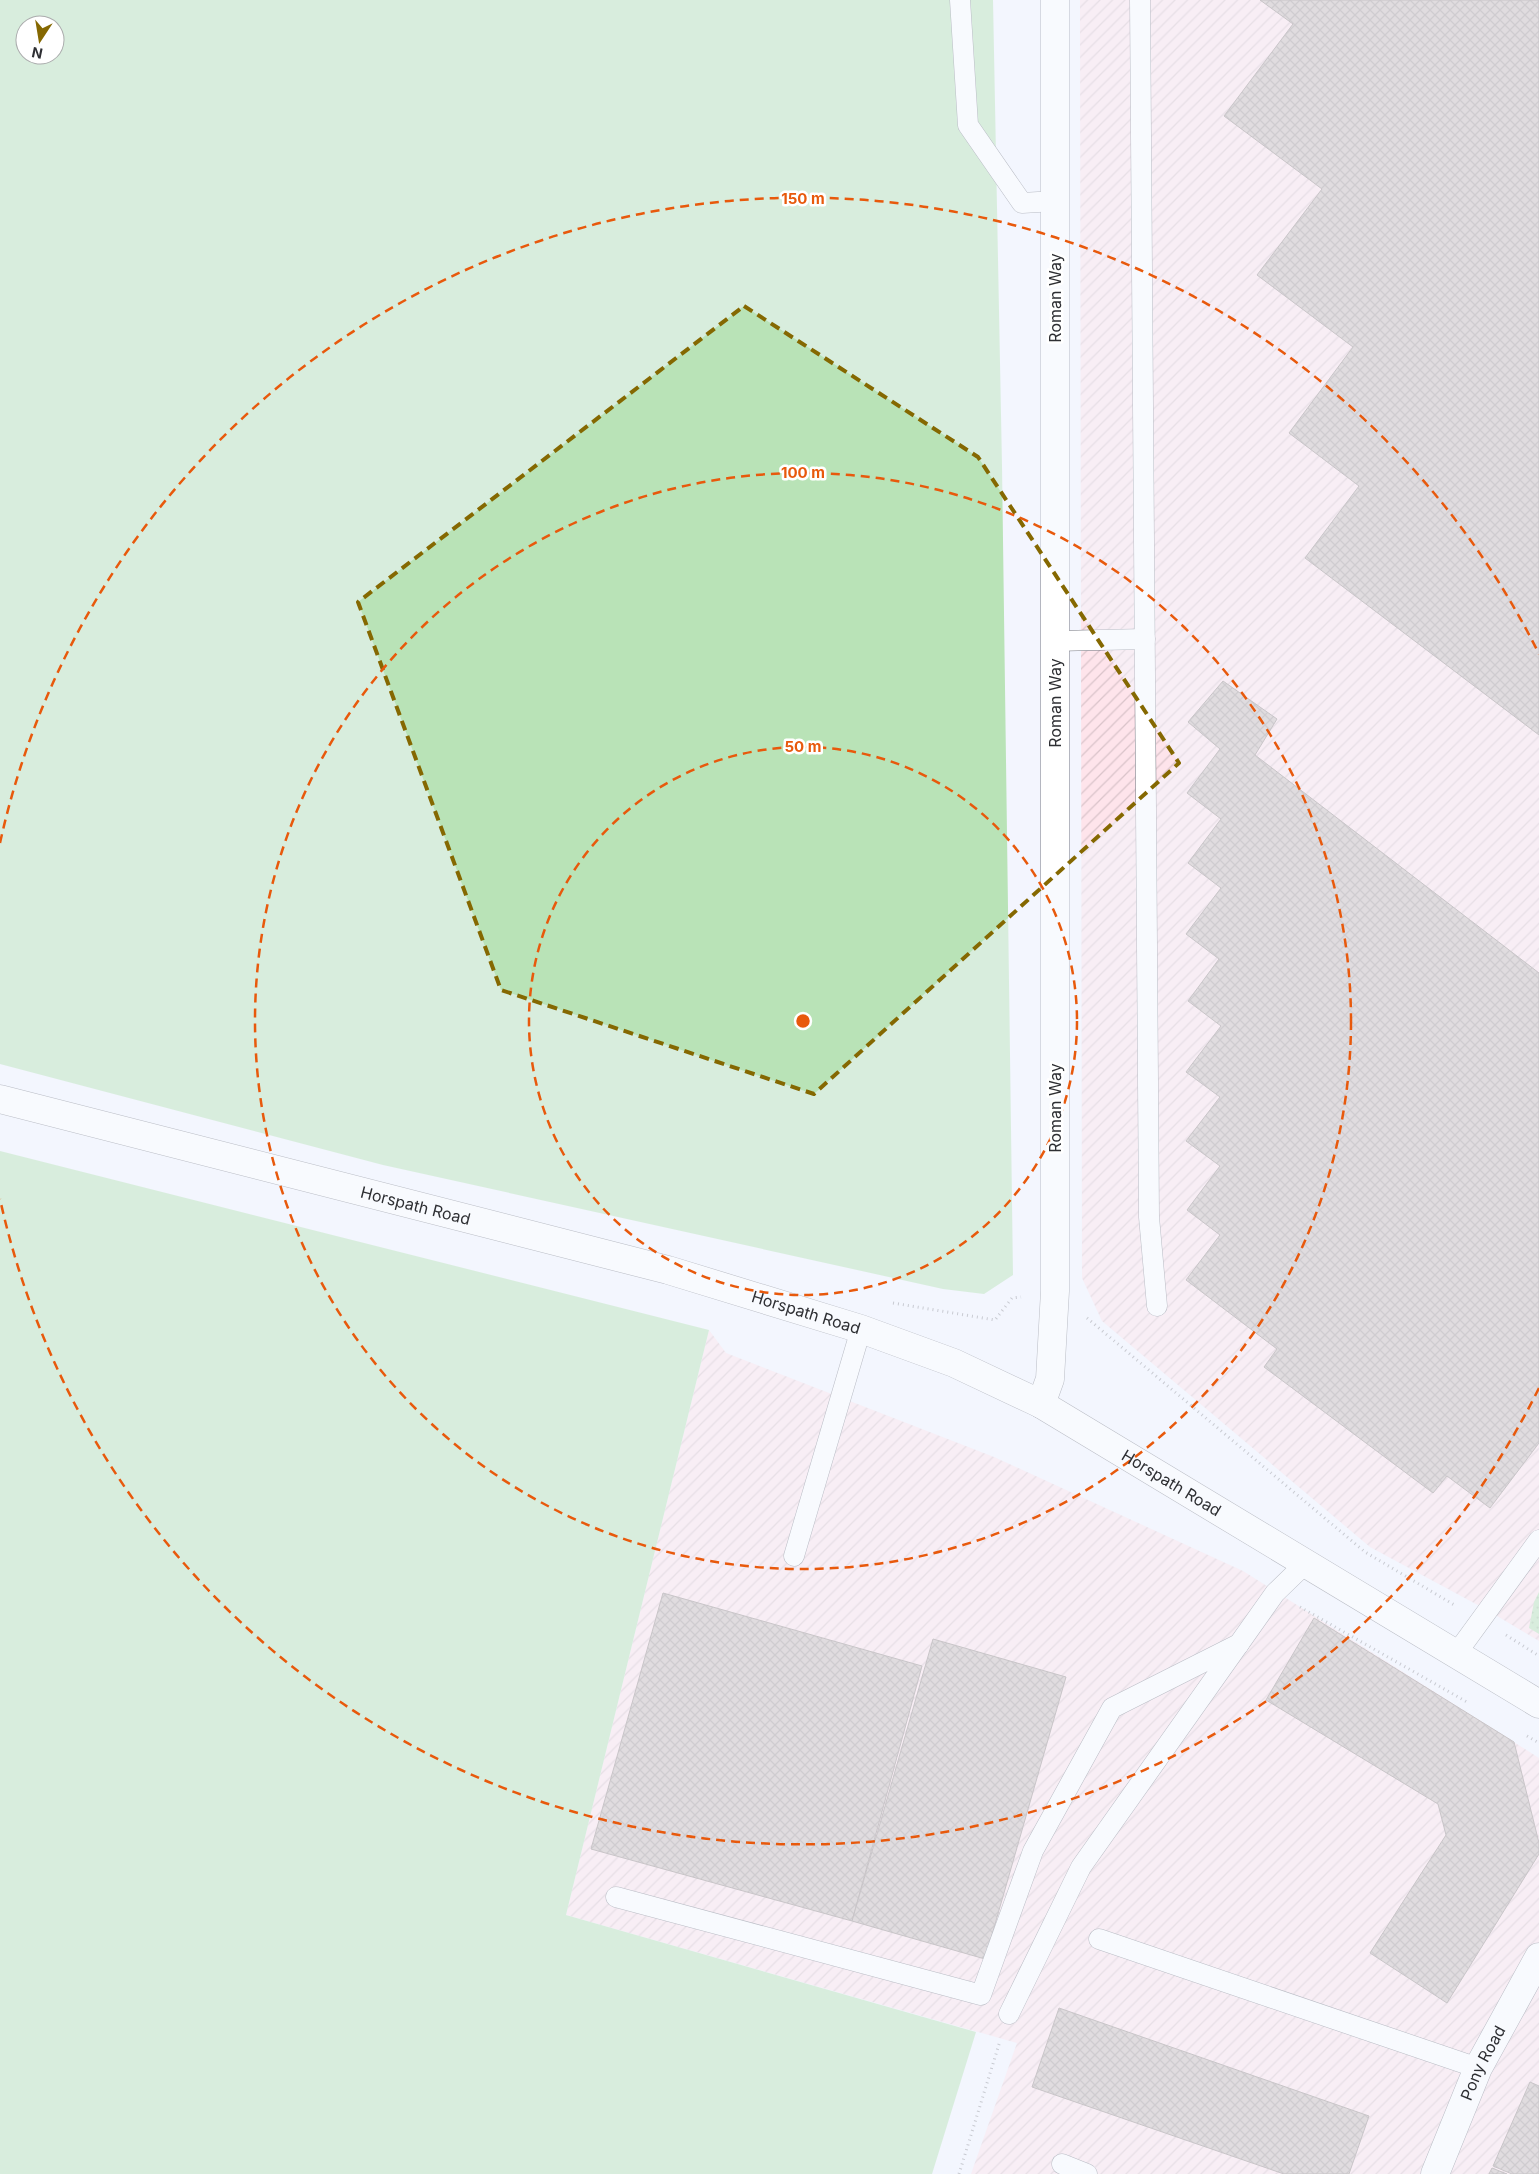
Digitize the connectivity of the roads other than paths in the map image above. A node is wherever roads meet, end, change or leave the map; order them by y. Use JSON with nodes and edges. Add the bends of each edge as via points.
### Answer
{"nodes":[{"id":1,"x":960,"y":0,"type":"edge"},
{"id":2,"x":1055,"y":0,"type":"edge"},
{"id":3,"x":1140,"y":0,"type":"edge"},
{"id":4,"x":1055,"y":201,"type":"junction"},
{"id":5,"x":1145,"y":639,"type":"junction"},
{"id":6,"x":1055,"y":641,"type":"junction"},
{"id":7,"x":0,"y":1099,"type":"edge"},
{"id":8,"x":1157,"y":1306,"type":"dead end"},
{"id":9,"x":861,"y":1329,"type":"junction"},
{"id":10,"x":1041,"y":1404,"type":"junction"},
{"id":11,"x":1539,"y":1540,"type":"edge"},
{"id":12,"x":794,"y":1556,"type":"dead end"},
{"id":13,"x":1306,"y":1563,"type":"junction"},
{"id":14,"x":1239,"y":1644,"type":"junction"},
{"id":15,"x":1456,"y":1654,"type":"junction"},
{"id":16,"x":1539,"y":1704,"type":"edge"},
{"id":17,"x":616,"y":1897,"type":"dead end"},
{"id":18,"x":1099,"y":1939,"type":"dead end"},
{"id":19,"x":1539,"y":1957,"type":"edge"},
{"id":20,"x":1009,"y":2014,"type":"dead end"},
{"id":21,"x":1478,"y":2068,"type":"junction"},
{"id":22,"x":1062,"y":2164,"type":"dead end"},
{"id":23,"x":1087,"y":2174,"type":"edge"},
{"id":24,"x":1435,"y":2174,"type":"edge"}],
"edges":[{"from":1,"to":4,"type":"lane","via":[[968,125],[1022,203]]},
{"from":2,"to":4,"type":"street","name":"Roman Way"},
{"from":3,"to":5,"type":"lane"},
{"from":4,"to":6,"type":"street","name":"Roman Way"},
{"from":5,"to":6,"type":"lane"},
{"from":5,"to":8,"type":"lane","via":[[1149,1217]]},
{"from":6,"to":10,"type":"street","name":"Roman Way","via":[[1054,1330],[1050,1379]]},
{"from":7,"to":9,"type":"street","name":"Horspath Road","via":[[668,1270]]},
{"from":9,"to":10,"type":"street","name":"Horspath Road","via":[[954,1363]]},
{"from":9,"to":12,"type":"lane"},
{"from":10,"to":13,"type":"street","name":"Horspath Road"},
{"from":11,"to":15,"type":"lane"},
{"from":13,"to":14,"type":"lane","via":[[1275,1593]]},
{"from":13,"to":15,"type":"street","name":"Horspath Road"},
{"from":14,"to":17,"type":"lane","via":[[1112,1708],[1033,1851],[981,1995]]},
{"from":14,"to":20,"type":"lane","via":[[1080,1867]]},
{"from":15,"to":16,"type":"street","name":"Horspath Road"},
{"from":18,"to":21,"type":"lane"},
{"from":19,"to":21,"type":"street","name":"Pony Road"},
{"from":21,"to":24,"type":"street","name":"Pony Road"},
{"from":22,"to":23,"type":"lane"}]}
